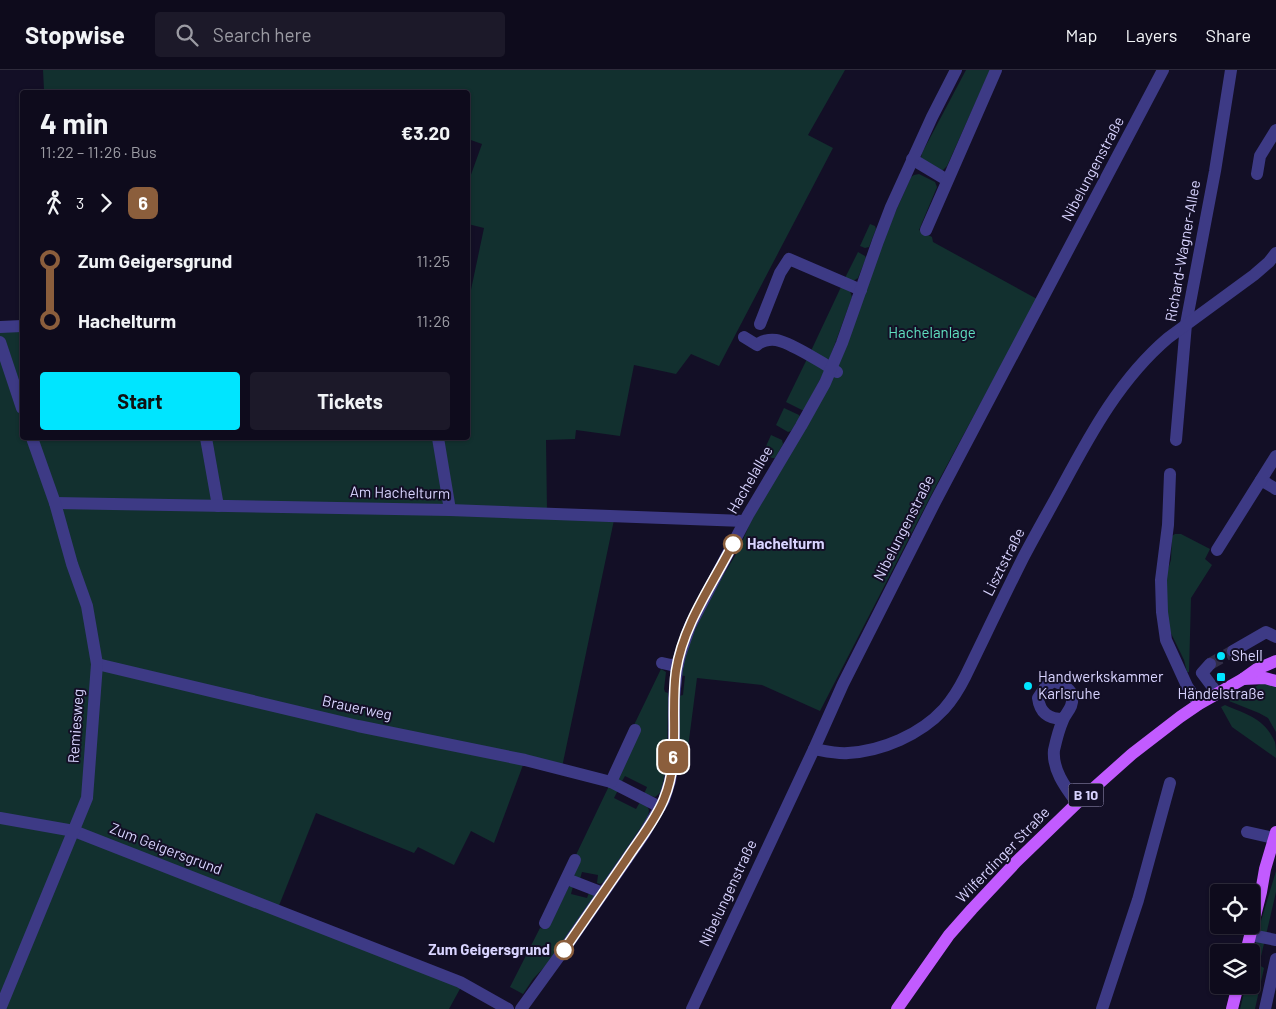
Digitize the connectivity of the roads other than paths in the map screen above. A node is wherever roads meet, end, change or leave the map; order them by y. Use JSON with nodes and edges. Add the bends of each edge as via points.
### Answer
{"nodes":[{"id":1,"x":956,"y":70,"type":"edge"},
{"id":2,"x":996,"y":70,"type":"edge"},
{"id":3,"x":1164,"y":70,"type":"edge"},
{"id":4,"x":1231,"y":70,"type":"edge"},
{"id":5,"x":1276,"y":130,"type":"edge"},
{"id":6,"x":912,"y":159,"type":"junction"},
{"id":7,"x":1257,"y":174,"type":"dead end"},
{"id":8,"x":947,"y":180,"type":"junction"},
{"id":9,"x":926,"y":230,"type":"dead end"},
{"id":10,"x":1276,"y":253,"type":"edge"},
{"id":11,"x":861,"y":290,"type":"junction"},
{"id":12,"x":760,"y":324,"type":"dead end"},
{"id":13,"x":1186,"y":324,"type":"junction"},
{"id":14,"x":20,"y":326,"type":"edge"},
{"id":15,"x":0,"y":328,"type":"edge"},
{"id":16,"x":744,"y":337,"type":"dead end"},
{"id":17,"x":0,"y":342,"type":"edge"},
{"id":18,"x":834,"y":370,"type":"junction"},
{"id":19,"x":20,"y":402,"type":"edge"},
{"id":20,"x":33,"y":440,"type":"edge"},
{"id":21,"x":206,"y":440,"type":"edge"},
{"id":22,"x":438,"y":440,"type":"edge"},
{"id":23,"x":1176,"y":440,"type":"dead end"},
{"id":24,"x":1276,"y":456,"type":"edge"},
{"id":25,"x":1170,"y":474,"type":"dead end"},
{"id":26,"x":1261,"y":480,"type":"junction"},
{"id":27,"x":1276,"y":489,"type":"edge"},
{"id":28,"x":55,"y":503,"type":"junction"},
{"id":29,"x":218,"y":506,"type":"junction"},
{"id":30,"x":450,"y":510,"type":"junction"},
{"id":31,"x":744,"y":521,"type":"junction"},
{"id":32,"x":1217,"y":550,"type":"dead end"},
{"id":33,"x":1276,"y":637,"type":"edge"},
{"id":34,"x":1233,"y":651,"type":"tunnel mouth"},
{"id":35,"x":1276,"y":651,"type":"edge"},
{"id":36,"x":1276,"y":661,"type":"edge"},
{"id":37,"x":662,"y":663,"type":"dead end"},
{"id":38,"x":97,"y":664,"type":"junction"},
{"id":39,"x":678,"y":664,"type":"junction"},
{"id":40,"x":1257,"y":668,"type":"junction"},
{"id":41,"x":1243,"y":679,"type":"junction"},
{"id":42,"x":1276,"y":681,"type":"edge"},
{"id":43,"x":1187,"y":686,"type":"junction"},
{"id":44,"x":1217,"y":693,"type":"junction"},
{"id":45,"x":1199,"y":704,"type":"junction"},
{"id":46,"x":1063,"y":719,"type":"dead end"},
{"id":47,"x":635,"y":730,"type":"dead end"},
{"id":48,"x":814,"y":749,"type":"junction"},
{"id":49,"x":611,"y":782,"type":"junction"},
{"id":50,"x":1170,"y":783,"type":"dead end"},
{"id":51,"x":1077,"y":803,"type":"junction"},
{"id":52,"x":660,"y":807,"type":"junction"},
{"id":53,"x":0,"y":818,"type":"edge"},
{"id":54,"x":74,"y":831,"type":"junction"},
{"id":55,"x":1247,"y":832,"type":"dead end"},
{"id":56,"x":1275,"y":832,"type":"edge"},
{"id":57,"x":1276,"y":854,"type":"edge"},
{"id":58,"x":575,"y":860,"type":"dead end"},
{"id":59,"x":567,"y":879,"type":"junction"},
{"id":60,"x":1261,"y":892,"type":"junction"},
{"id":61,"x":603,"y":893,"type":"junction"},
{"id":62,"x":545,"y":923,"type":"dead end"},
{"id":63,"x":1251,"y":935,"type":"junction"},
{"id":64,"x":1276,"y":940,"type":"edge"},
{"id":65,"x":1248,"y":944,"type":"edge"},
{"id":66,"x":1276,"y":959,"type":"edge"},
{"id":67,"x":1236,"y":994,"type":"edge"},
{"id":68,"x":0,"y":1009,"type":"edge"},
{"id":69,"x":508,"y":1009,"type":"edge"},
{"id":70,"x":521,"y":1009,"type":"edge"},
{"id":71,"x":692,"y":1009,"type":"edge"},
{"id":72,"x":897,"y":1009,"type":"edge"},
{"id":73,"x":1102,"y":1009,"type":"edge"},
{"id":74,"x":1232,"y":1009,"type":"edge"},
{"id":75,"x":1265,"y":1009,"type":"edge"}],
"edges":[{"from":1,"to":6,"type":"street","name":"Hachelallee"},
{"from":2,"to":8,"type":"street"},
{"from":3,"to":48,"type":"street","name":"Nibelungenstraße","via":[[935,502],[842,684]]},
{"from":4,"to":13,"type":"street","name":"Richard-Wagner-Allee","via":[[1219,172]]},
{"from":5,"to":7,"type":"street","via":[[1260,156]]},
{"from":6,"to":8,"type":"street"},
{"from":6,"to":11,"type":"street","name":"Hachelallee"},
{"from":8,"to":9,"type":"street"},
{"from":10,"to":13,"type":"street","name":"Lisztstraße","via":[[1254,275]]},
{"from":11,"to":12,"type":"street","via":[[789,259],[780,273]]},
{"from":11,"to":18,"type":"street","name":"Hachelallee"},
{"from":13,"to":23,"type":"street","name":"Richard-Wagner-Allee"},
{"from":13,"to":48,"type":"street","name":"Lisztstraße","via":[[1145,360],[1097,423],[1024,557],[965,678],[943,710],[916,731],[880,747],[846,753]]},
{"from":14,"to":15,"type":"street"},
{"from":16,"to":18,"type":"street","via":[[757,345],[777,340]]},
{"from":17,"to":19,"type":"street"},
{"from":18,"to":31,"type":"street","name":"Hachelallee"},
{"from":20,"to":28,"type":"street","name":"Remiesweg"},
{"from":21,"to":29,"type":"street"},
{"from":22,"to":30,"type":"street"},
{"from":24,"to":26,"type":"street"},
{"from":25,"to":43,"type":"street","via":[[1161,580],[1162,612],[1166,640]]},
{"from":26,"to":27,"type":"street"},
{"from":26,"to":32,"type":"street"},
{"from":28,"to":29,"type":"street","name":"Am Hachelturm"},
{"from":28,"to":38,"type":"street","name":"Remiesweg","via":[[87,606]]},
{"from":29,"to":30,"type":"street","name":"Am Hachelturm"},
{"from":30,"to":31,"type":"street","name":"Am Hachelturm"},
{"from":31,"to":39,"type":"street","name":"Hachelallee","via":[[690,626]]},
{"from":33,"to":34,"type":"street","via":[[1266,632]]},
{"from":35,"to":40,"type":"main road","number":"B 10"},
{"from":36,"to":40,"type":"main road","name":"Wilferdinger Straße","number":"B 10"},
{"from":37,"to":39,"type":"street"},
{"from":38,"to":49,"type":"street","name":"Brauerweg"},
{"from":38,"to":54,"type":"street","name":"Remiesweg","via":[[87,798]]},
{"from":39,"to":52,"type":"street","name":"Hachelallee","via":[[674,698],[676,754]]},
{"from":40,"to":41,"type":"main road","name":"Wilferdinger Straße","number":"B 10"},
{"from":41,"to":42,"type":"main road"},
{"from":41,"to":44,"type":"main road","name":"Wilferdinger Straße","number":"B 10"},
{"from":43,"to":44,"type":"street","via":[[1206,669]]},
{"from":43,"to":45,"type":"street"},
{"from":44,"to":45,"type":"main road","name":"Wilferdinger Straße","number":"B 10"},
{"from":45,"to":51,"type":"main road","name":"Wilferdinger Straße","number":"B 10","via":[[1132,754]]},
{"from":46,"to":51,"type":"street","via":[[1054,751],[1056,768]]},
{"from":47,"to":49,"type":"street"},
{"from":48,"to":71,"type":"street","name":"Nibelungenstraße"},
{"from":49,"to":52,"type":"street"},
{"from":50,"to":73,"type":"street","via":[[1138,900]]},
{"from":51,"to":72,"type":"main road","name":"Wilferdinger Straße","number":"B 10","via":[[966,916]]},
{"from":52,"to":61,"type":"street","name":"Hachelallee"},
{"from":53,"to":54,"type":"street","name":"Zum Geigersgrund"},
{"from":54,"to":68,"type":"street","name":"Remiesweg"},
{"from":54,"to":69,"type":"street","name":"Zum Geigersgrund","via":[[460,982]]},
{"from":55,"to":56,"type":"street"},
{"from":56,"to":60,"type":"main road"},
{"from":57,"to":60,"type":"main road"},
{"from":58,"to":59,"type":"street"},
{"from":59,"to":61,"type":"street"},
{"from":59,"to":62,"type":"street"},
{"from":60,"to":63,"type":"main road"},
{"from":61,"to":70,"type":"street","name":"Hachelallee"},
{"from":63,"to":64,"type":"street"},
{"from":63,"to":65,"type":"main road"},
{"from":66,"to":75,"type":"street"},
{"from":67,"to":74,"type":"main road"}]}
